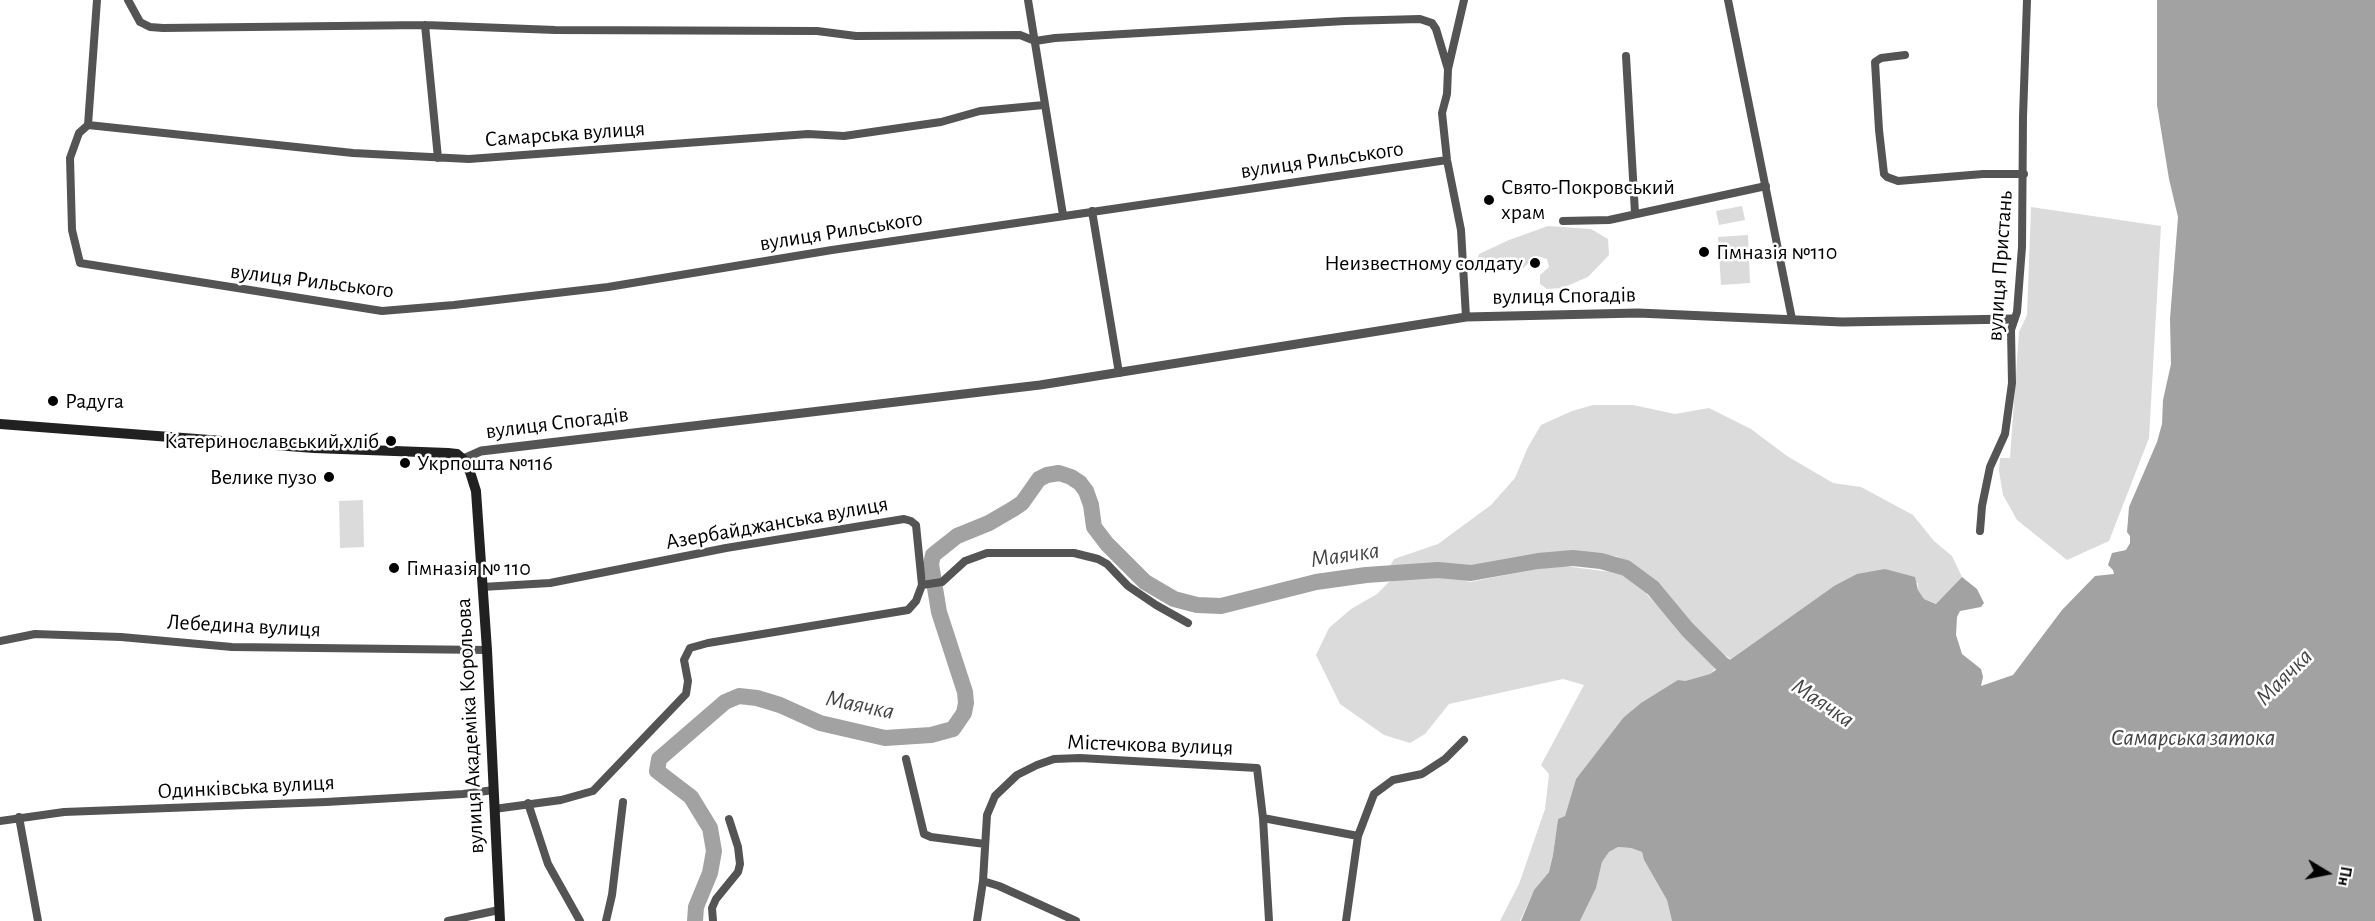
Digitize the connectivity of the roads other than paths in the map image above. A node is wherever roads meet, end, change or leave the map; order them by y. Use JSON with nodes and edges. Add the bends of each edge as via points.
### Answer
{"nodes":[{"id":1,"x":97,"y":0,"type":"edge"},
{"id":2,"x":128,"y":0,"type":"edge"},
{"id":3,"x":1028,"y":0,"type":"edge"},
{"id":4,"x":1464,"y":0,"type":"edge"},
{"id":5,"x":1728,"y":0,"type":"edge"},
{"id":6,"x":2027,"y":0,"type":"edge"},
{"id":7,"x":425,"y":25,"type":"junction"},
{"id":8,"x":1035,"y":41,"type":"junction"},
{"id":9,"x":1905,"y":55,"type":"dead end"},
{"id":10,"x":1626,"y":56,"type":"dead end"},
{"id":11,"x":1448,"y":69,"type":"junction"},
{"id":12,"x":1044,"y":105,"type":"junction"},
{"id":13,"x":88,"y":125,"type":"junction"},
{"id":14,"x":438,"y":158,"type":"junction"},
{"id":15,"x":1448,"y":160,"type":"junction"},
{"id":16,"x":2024,"y":174,"type":"junction"},
{"id":17,"x":1767,"y":186,"type":"junction"},
{"id":18,"x":1092,"y":211,"type":"junction"},
{"id":19,"x":1635,"y":213,"type":"junction"},
{"id":20,"x":1063,"y":215,"type":"junction"},
{"id":21,"x":1563,"y":221,"type":"dead end"},
{"id":22,"x":1466,"y":317,"type":"junction"},
{"id":23,"x":1792,"y":319,"type":"junction"},
{"id":24,"x":2013,"y":319,"type":"junction"},
{"id":25,"x":1119,"y":373,"type":"junction"},
{"id":26,"x":0,"y":424,"type":"edge"},
{"id":27,"x":463,"y":459,"type":"junction"},
{"id":28,"x":1980,"y":531,"type":"dead end"},
{"id":29,"x":926,"y":585,"type":"junction"},
{"id":30,"x":482,"y":588,"type":"junction"},
{"id":31,"x":1188,"y":623,"type":"dead end"},
{"id":32,"x":0,"y":641,"type":"edge"},
{"id":33,"x":487,"y":650,"type":"junction"},
{"id":34,"x":1464,"y":740,"type":"dead end"},
{"id":35,"x":906,"y":759,"type":"dead end"},
{"id":36,"x":494,"y":790,"type":"junction"},
{"id":37,"x":623,"y":802,"type":"dead end"},
{"id":38,"x":528,"y":803,"type":"junction"},
{"id":39,"x":495,"y":809,"type":"junction"},
{"id":40,"x":19,"y":817,"type":"junction"},
{"id":41,"x":1263,"y":818,"type":"junction"},
{"id":42,"x":729,"y":819,"type":"dead end"},
{"id":43,"x":0,"y":821,"type":"edge"},
{"id":44,"x":1358,"y":836,"type":"junction"},
{"id":45,"x":985,"y":844,"type":"junction"},
{"id":46,"x":983,"y":881,"type":"junction"},
{"id":47,"x":500,"y":916,"type":"edge"},
{"id":48,"x":38,"y":921,"type":"edge"},
{"id":49,"x":448,"y":921,"type":"edge"},
{"id":50,"x":580,"y":921,"type":"edge"},
{"id":51,"x":606,"y":921,"type":"edge"},
{"id":52,"x":712,"y":921,"type":"edge"},
{"id":53,"x":977,"y":921,"type":"edge"},
{"id":54,"x":1076,"y":921,"type":"edge"},
{"id":55,"x":1269,"y":921,"type":"edge"},
{"id":56,"x":1346,"y":921,"type":"edge"}],
"edges":[{"from":1,"to":13,"type":"street"},
{"from":2,"to":7,"type":"street","via":[[140,22],[150,27]]},
{"from":3,"to":8,"type":"street"},
{"from":4,"to":11,"type":"street"},
{"from":5,"to":17,"type":"street"},
{"from":6,"to":16,"type":"street","name":"вулиця Пристань"},
{"from":7,"to":8,"type":"street","via":[[818,32],[856,36],[1020,35]]},
{"from":7,"to":14,"type":"street"},
{"from":8,"to":11,"type":"street","via":[[1420,19],[1436,29]]},
{"from":8,"to":12,"type":"street"},
{"from":9,"to":16,"type":"street","via":[[1875,62],[1884,174],[1898,182]]},
{"from":10,"to":19,"type":"street"},
{"from":11,"to":15,"type":"street","via":[[1442,113]]},
{"from":12,"to":14,"type":"street","name":"Самарська вулиця","via":[[980,111],[941,122],[844,136],[808,134],[532,156]]},
{"from":12,"to":20,"type":"street"},
{"from":13,"to":14,"type":"street","name":"Самарська вулиця","via":[[353,153]]},
{"from":13,"to":20,"type":"street","name":"вулиця Рильського","via":[[79,134],[70,158],[72,230],[80,263],[382,311],[608,287]]},
{"from":15,"to":18,"type":"street","name":"вулиця Рильського"},
{"from":15,"to":22,"type":"street","via":[[1461,230]]},
{"from":16,"to":24,"type":"street","name":"вулиця Пристань","via":[[2022,247],[2017,312]]},
{"from":17,"to":19,"type":"street"},
{"from":17,"to":23,"type":"street"},
{"from":18,"to":20,"type":"street","name":"вулиця Рильського"},
{"from":18,"to":25,"type":"street"},
{"from":19,"to":21,"type":"street","via":[[1609,220]]},
{"from":22,"to":23,"type":"street","name":"вулиця Спогадів","via":[[1638,313]]},
{"from":22,"to":25,"type":"street","name":"вулиця Спогадів"},
{"from":23,"to":24,"type":"street","name":"вулиця Спогадів"},
{"from":24,"to":28,"type":"street","name":"вулиця Пристань","via":[[2009,410],[2005,434],[1990,467]]},
{"from":25,"to":27,"type":"street","name":"вулиця Спогадів","via":[[481,451]]},
{"from":26,"to":27,"type":"main road","name":"вулиця Спогадів","via":[[326,449],[448,453]]},
{"from":27,"to":30,"type":"main road","name":"вулиця Академіка Корольова","via":[[476,491]]},
{"from":29,"to":30,"type":"street","name":"Азербайджанська вулиця","via":[[916,525],[904,519],[726,548],[550,583]]},
{"from":29,"to":31,"type":"street","via":[[942,582],[965,561],[987,554],[1074,553],[1107,564],[1128,586]]},
{"from":29,"to":38,"type":"street","via":[[908,610],[690,648],[684,660],[686,694],[593,791],[561,800]]},
{"from":30,"to":33,"type":"main road","name":"вулиця Академіка Корольова"},
{"from":32,"to":33,"type":"street","name":"Лебедина вулиця","via":[[35,634],[232,647]]},
{"from":33,"to":36,"type":"main road","name":"вулиця Академіка Корольова"},
{"from":34,"to":44,"type":"street","via":[[1422,774],[1393,780],[1379,788]]},
{"from":35,"to":45,"type":"street","via":[[924,834]]},
{"from":36,"to":39,"type":"main road","name":"вулиця Академіка Корольова"},
{"from":36,"to":40,"type":"street","name":"Одинківська вулиця"},
{"from":37,"to":51,"type":"street"},
{"from":38,"to":39,"type":"street"},
{"from":38,"to":50,"type":"street","via":[[548,864]]},
{"from":39,"to":47,"type":"main road","name":"вулиця Академіка Корольова"},
{"from":40,"to":43,"type":"street","name":"Одинківська вулиця"},
{"from":40,"to":48,"type":"street"},
{"from":41,"to":44,"type":"street"},
{"from":41,"to":45,"type":"street","name":"Містечкова вулиця","via":[[1257,768],[1054,759],[1017,775],[995,796],[987,815]]},
{"from":41,"to":55,"type":"street"},
{"from":42,"to":52,"type":"street","via":[[740,864],[716,899]]},
{"from":44,"to":56,"type":"street"},
{"from":45,"to":46,"type":"street","name":"Містечкова вулиця"},
{"from":46,"to":53,"type":"street","name":"Містечкова вулиця"},
{"from":46,"to":54,"type":"street"},
{"from":47,"to":49,"type":"street"}]}
